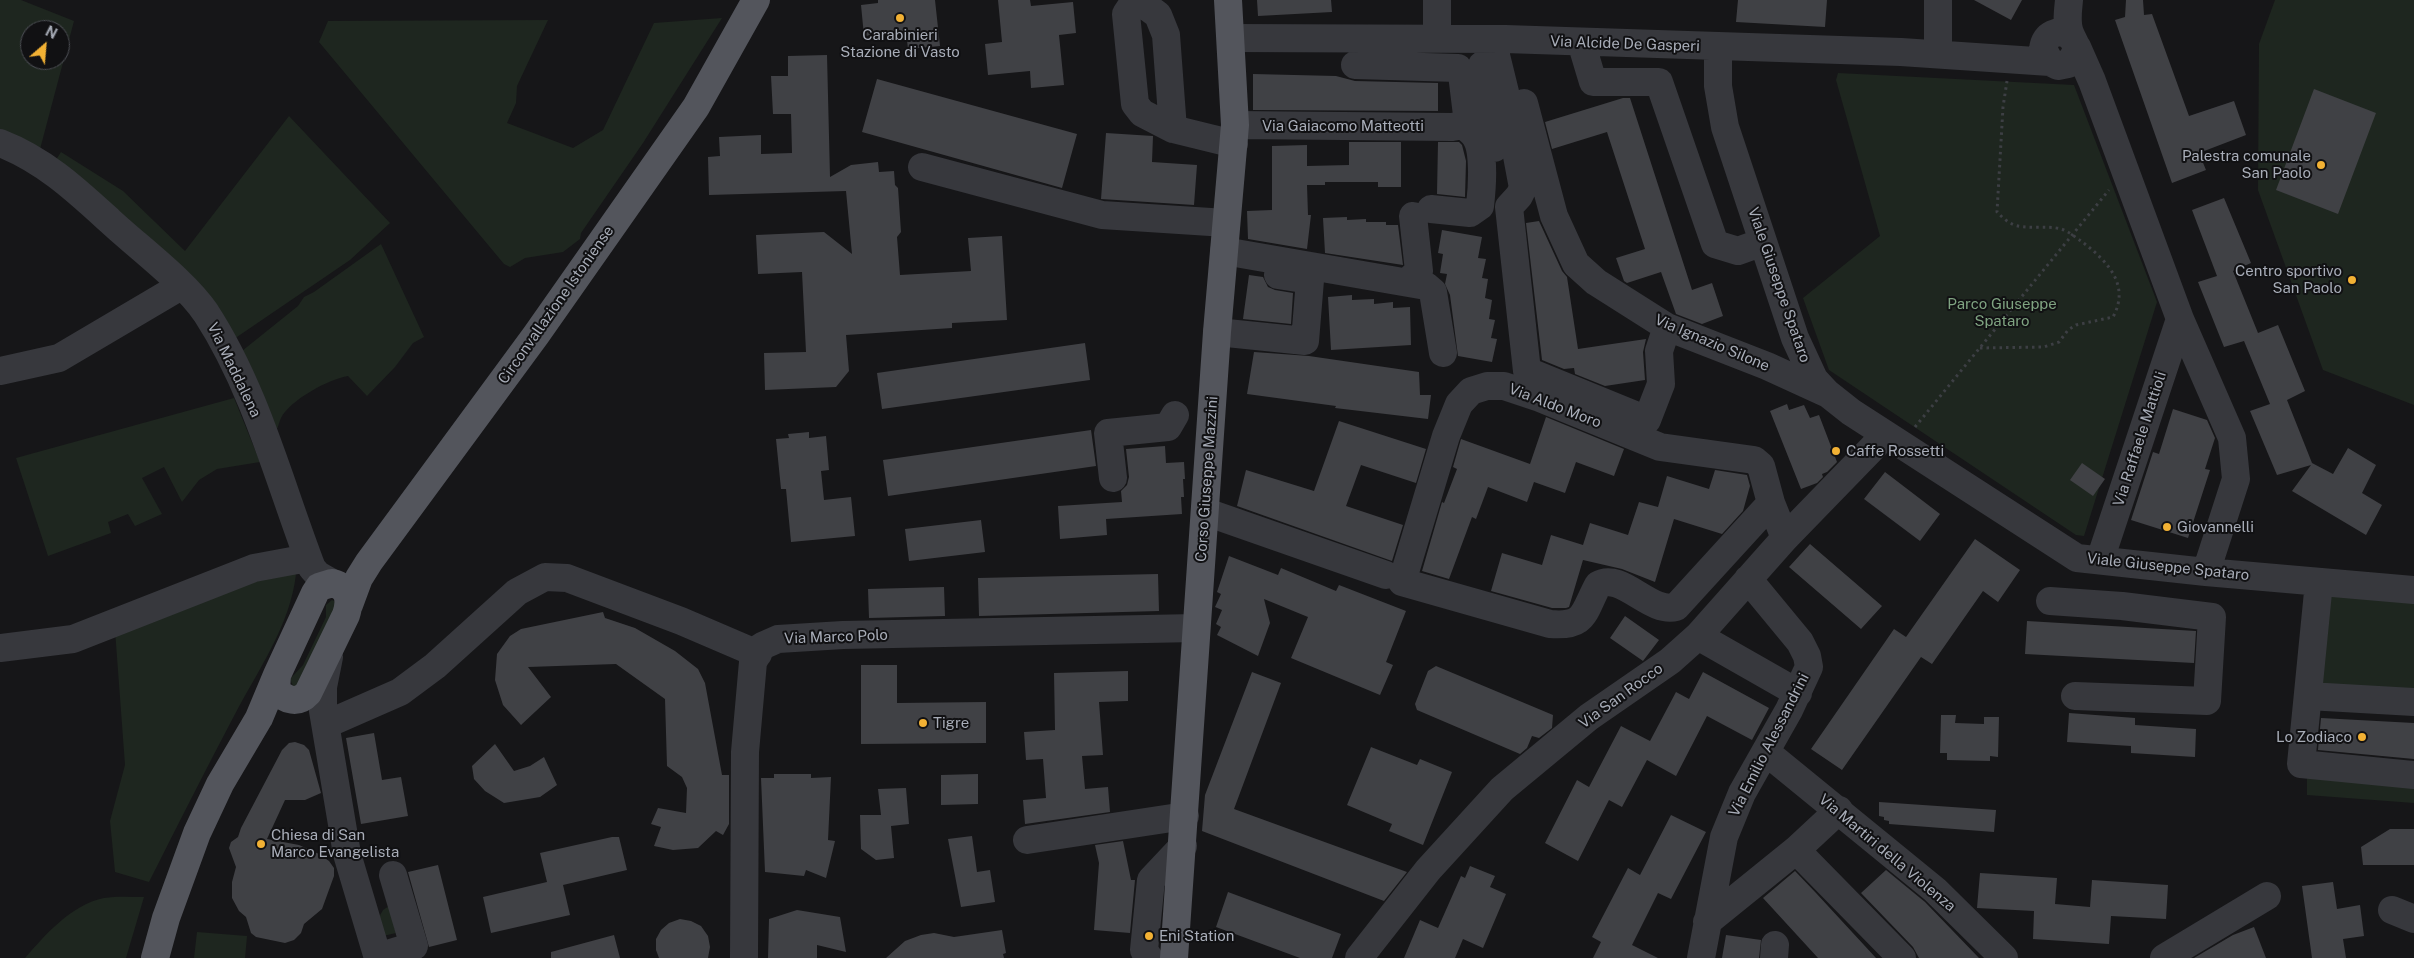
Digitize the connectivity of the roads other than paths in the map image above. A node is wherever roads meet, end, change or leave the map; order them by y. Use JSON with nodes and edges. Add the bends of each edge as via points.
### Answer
{"nodes":[{"id":1,"x":756,"y":0,"type":"edge"},
{"id":2,"x":1228,"y":0,"type":"edge"},
{"id":3,"x":1437,"y":0,"type":"edge"},
{"id":4,"x":1938,"y":0,"type":"edge"},
{"id":5,"x":2069,"y":0,"type":"edge"},
{"id":6,"x":1232,"y":38,"type":"junction"},
{"id":7,"x":1437,"y":38,"type":"junction"},
{"id":8,"x":1492,"y":39,"type":"junction"},
{"id":9,"x":1581,"y":42,"type":"junction"},
{"id":10,"x":1718,"y":48,"type":"junction"},
{"id":11,"x":2060,"y":48,"type":"junction"},
{"id":12,"x":1938,"y":54,"type":"junction"},
{"id":13,"x":1355,"y":65,"type":"dead end"},
{"id":14,"x":1457,"y":126,"type":"junction"},
{"id":15,"x":1173,"y":128,"type":"dead end"},
{"id":16,"x":1234,"y":135,"type":"junction"},
{"id":17,"x":0,"y":143,"type":"edge"},
{"id":18,"x":1494,"y":148,"type":"dead end"},
{"id":19,"x":922,"y":167,"type":"dead end"},
{"id":20,"x":1226,"y":223,"type":"junction"},
{"id":21,"x":1763,"y":242,"type":"junction"},
{"id":22,"x":1223,"y":258,"type":"junction"},
{"id":23,"x":1408,"y":282,"type":"junction"},
{"id":24,"x":181,"y":286,"type":"junction"},
{"id":25,"x":2180,"y":318,"type":"junction"},
{"id":26,"x":1667,"y":327,"type":"junction"},
{"id":27,"x":1217,"y":332,"type":"junction"},
{"id":28,"x":1443,"y":353,"type":"dead end"},
{"id":29,"x":0,"y":371,"type":"edge"},
{"id":30,"x":1827,"y":393,"type":"junction"},
{"id":31,"x":1175,"y":415,"type":"junction"},
{"id":32,"x":1212,"y":417,"type":"junction"},
{"id":33,"x":1113,"y":420,"type":"dead end"},
{"id":34,"x":1892,"y":440,"type":"junction"},
{"id":35,"x":1113,"y":478,"type":"dead end"},
{"id":36,"x":1771,"y":503,"type":"junction"},
{"id":37,"x":1206,"y":512,"type":"junction"},
{"id":38,"x":1785,"y":538,"type":"junction"},
{"id":39,"x":2100,"y":560,"type":"junction"},
{"id":40,"x":2126,"y":564,"type":"junction"},
{"id":41,"x":2206,"y":572,"type":"junction"},
{"id":42,"x":1394,"y":579,"type":"junction"},
{"id":43,"x":328,"y":580,"type":"junction"},
{"id":44,"x":1748,"y":580,"type":"junction"},
{"id":45,"x":2318,"y":582,"type":"junction"},
{"id":46,"x":2414,"y":590,"type":"edge"},
{"id":47,"x":2050,"y":601,"type":"dead end"},
{"id":48,"x":2122,"y":606,"type":"junction"},
{"id":49,"x":1196,"y":628,"type":"junction"},
{"id":50,"x":1698,"y":636,"type":"junction"},
{"id":51,"x":0,"y":648,"type":"edge"},
{"id":52,"x":758,"y":654,"type":"junction"},
{"id":53,"x":277,"y":675,"type":"junction"},
{"id":54,"x":1798,"y":693,"type":"junction"},
{"id":55,"x":2075,"y":696,"type":"dead end"},
{"id":56,"x":2308,"y":696,"type":"junction"},
{"id":57,"x":2414,"y":702,"type":"edge"},
{"id":58,"x":310,"y":708,"type":"junction"},
{"id":59,"x":259,"y":718,"type":"junction"},
{"id":60,"x":1766,"y":752,"type":"junction"},
{"id":61,"x":2414,"y":775,"type":"edge"},
{"id":62,"x":1838,"y":810,"type":"junction"},
{"id":63,"x":1185,"y":816,"type":"junction"},
{"id":64,"x":1027,"y":840,"type":"dead end"},
{"id":65,"x":1183,"y":846,"type":"junction"},
{"id":66,"x":1796,"y":850,"type":"junction"},
{"id":67,"x":393,"y":875,"type":"dead end"},
{"id":68,"x":2267,"y":896,"type":"dead end"},
{"id":69,"x":1707,"y":922,"type":"junction"},
{"id":70,"x":378,"y":957,"type":"edge"},
{"id":71,"x":155,"y":958,"type":"edge"},
{"id":72,"x":744,"y":958,"type":"edge"},
{"id":73,"x":1149,"y":958,"type":"edge"},
{"id":74,"x":1174,"y":958,"type":"edge"},
{"id":75,"x":1359,"y":958,"type":"edge"},
{"id":76,"x":1701,"y":958,"type":"edge"},
{"id":77,"x":1902,"y":958,"type":"edge"},
{"id":78,"x":2004,"y":958,"type":"edge"},
{"id":79,"x":2164,"y":958,"type":"edge"}],
"edges":[{"from":1,"to":43,"type":"main road","name":"Circonvallazione Istoniense","via":[[696,107],[536,335],[368,562],[353,575]]},
{"from":2,"to":6,"type":"main road","name":"Corso Giuseppe Mazzini"},
{"from":3,"to":7,"type":"street"},
{"from":4,"to":12,"type":"street"},
{"from":5,"to":11,"type":"street"},
{"from":6,"to":7,"type":"street","name":"Via Alcide De Gasperi"},
{"from":6,"to":16,"type":"main road","name":"Corso Giuseppe Mazzini"},
{"from":7,"to":8,"type":"street","name":"Via Alcide De Gasperi"},
{"from":8,"to":9,"type":"street","name":"Via Alcide De Gasperi"},
{"from":8,"to":18,"type":"street"},
{"from":8,"to":26,"type":"street","name":"Via Ignazio Silone","via":[[1554,216],[1576,264],[1596,282]]},
{"from":8,"to":26,"type":"street","via":[[1522,188],[1509,207],[1527,371],[1647,420],[1661,384],[1659,351]]},
{"from":9,"to":10,"type":"street","name":"Via Alcide De Gasperi"},
{"from":9,"to":21,"type":"street","via":[[1593,82],[1659,82],[1715,244],[1738,251]]},
{"from":10,"to":12,"type":"street","name":"Via Alcide De Gasperi"},
{"from":10,"to":21,"type":"street","name":"Viale Giuseppe Spataro","via":[[1718,86],[1725,127]]},
{"from":11,"to":12,"type":"street","name":"Via Alcide De Gasperi","via":[[2030,56],[2013,70]]},
{"from":11,"to":25,"type":"street","via":[[2092,81]]},
{"from":13,"to":14,"type":"street","via":[[1458,68],[1462,74],[1467,115]]},
{"from":14,"to":16,"type":"street","name":"Via Gaiacomo Matteotti"},
{"from":14,"to":23,"type":"street","via":[[1475,136],[1480,149],[1483,188],[1480,206],[1470,213],[1422,212],[1419,271]]},
{"from":15,"to":16,"type":"street","name":"Via Gaiacomo Matteotti"},
{"from":16,"to":20,"type":"main road","name":"Corso Giuseppe Mazzini"},
{"from":17,"to":24,"type":"street","name":"Via Maddalena","via":[[57,173]]},
{"from":19,"to":20,"type":"street","via":[[1102,215]]},
{"from":20,"to":22,"type":"main road","name":"Corso Giuseppe Mazzini"},
{"from":21,"to":30,"type":"street","name":"Viale Giuseppe Spataro","via":[[1795,338],[1814,379]]},
{"from":22,"to":23,"type":"street"},
{"from":22,"to":27,"type":"main road","name":"Corso Giuseppe Mazzini"},
{"from":22,"to":27,"type":"street","via":[[1310,280],[1310,290],[1305,341]]},
{"from":23,"to":28,"type":"street","via":[[1426,286],[1433,292]]},
{"from":24,"to":29,"type":"street","via":[[59,358]]},
{"from":24,"to":43,"type":"street","name":"Via Maddalena","via":[[205,312],[232,360]]},
{"from":25,"to":39,"type":"street","name":"Via Raffaele Mattioli"},
{"from":25,"to":41,"type":"street","via":[[2232,438],[2236,479]]},
{"from":26,"to":30,"type":"street","name":"Via Ignazio Silone"},
{"from":27,"to":32,"type":"main road","name":"Corso Giuseppe Mazzini"},
{"from":30,"to":34,"type":"street","name":"Viale Giuseppe Spataro"},
{"from":31,"to":32,"type":"street"},
{"from":31,"to":33,"type":"street"},
{"from":31,"to":35,"type":"street","via":[[1168,427],[1108,433]]},
{"from":32,"to":37,"type":"main road","name":"Corso Giuseppe Mazzini"},
{"from":34,"to":38,"type":"street","name":"Via San Rocco"},
{"from":34,"to":39,"type":"street","name":"Viale Giuseppe Spataro","via":[[2077,558]]},
{"from":36,"to":38,"type":"street","name":"Via Aldo Moro"},
{"from":36,"to":42,"type":"street","via":[[1676,607],[1669,609],[1617,583],[1603,582],[1598,585],[1579,620],[1568,625],[1550,624]]},
{"from":36,"to":42,"type":"street","name":"Via Aldo Moro","via":[[1761,466],[1754,460],[1660,447],[1540,398],[1504,386],[1487,386],[1471,391],[1459,404]]},
{"from":37,"to":42,"type":"street"},
{"from":37,"to":49,"type":"main road","name":"Corso Giuseppe Mazzini"},
{"from":38,"to":44,"type":"street","name":"Via San Rocco"},
{"from":39,"to":40,"type":"street","name":"Viale Giuseppe Spataro"},
{"from":40,"to":41,"type":"street","name":"Viale Giuseppe Spataro"},
{"from":40,"to":48,"type":"street"},
{"from":41,"to":45,"type":"street","name":"Viale Giuseppe Spataro"},
{"from":43,"to":51,"type":"street","via":[[254,568],[72,639]]},
{"from":43,"to":53,"type":"main road","name":"Circonvallazione Istoniense","via":[[319,587],[310,602]]},
{"from":43,"to":58,"type":"main road","via":[[331,648],[308,693]]},
{"from":44,"to":50,"type":"street","name":"Via San Rocco"},
{"from":44,"to":54,"type":"street","name":"Via Emilio Alessandrini","via":[[1800,642],[1807,656],[1809,667]]},
{"from":45,"to":46,"type":"street","name":"Viale Giuseppe Spataro"},
{"from":45,"to":56,"type":"street"},
{"from":47,"to":48,"type":"street"},
{"from":48,"to":55,"type":"street","via":[[2212,617],[2207,701]]},
{"from":49,"to":52,"type":"street","name":"Via Marco Polo","via":[[778,638],[762,646]]},
{"from":49,"to":63,"type":"main road","name":"Corso Giuseppe Mazzini"},
{"from":50,"to":54,"type":"street"},
{"from":50,"to":75,"type":"street","name":"Via San Rocco","via":[[1670,661],[1589,717],[1502,789],[1428,870]]},
{"from":52,"to":58,"type":"street","via":[[567,578],[545,577],[517,592],[400,692]]},
{"from":52,"to":72,"type":"street","via":[[753,662],[750,681],[744,752]]},
{"from":53,"to":58,"type":"main road","via":[[276,690]]},
{"from":53,"to":59,"type":"main road"},
{"from":54,"to":60,"type":"street","name":"Via Emilio Alessandrini"},
{"from":56,"to":57,"type":"street"},
{"from":56,"to":61,"type":"street","via":[[2301,764]]},
{"from":58,"to":59,"type":"main road","via":[[277,702]]},
{"from":58,"to":70,"type":"street","via":[[347,854]]},
{"from":59,"to":71,"type":"main road","via":[[220,784],[197,834]]},
{"from":60,"to":62,"type":"street","name":"Via Martiri della Violenza"},
{"from":60,"to":69,"type":"street","name":"Via Emilio Alessandrini","via":[[1742,793],[1724,837]]},
{"from":62,"to":66,"type":"street"},
{"from":62,"to":78,"type":"street","name":"Via Martiri della Violenza","via":[[1934,890]]},
{"from":63,"to":64,"type":"street"},
{"from":63,"to":65,"type":"main road","name":"Corso Giuseppe Mazzini"},
{"from":65,"to":73,"type":"street","via":[[1151,880],[1144,950]]},
{"from":65,"to":74,"type":"main road","name":"Corso Giuseppe Mazzini"},
{"from":66,"to":69,"type":"street"},
{"from":66,"to":77,"type":"street"},
{"from":67,"to":70,"type":"street","via":[[414,946]]},
{"from":68,"to":79,"type":"street"},
{"from":69,"to":76,"type":"street","name":"Via Emilio Alessandrini"}]}
